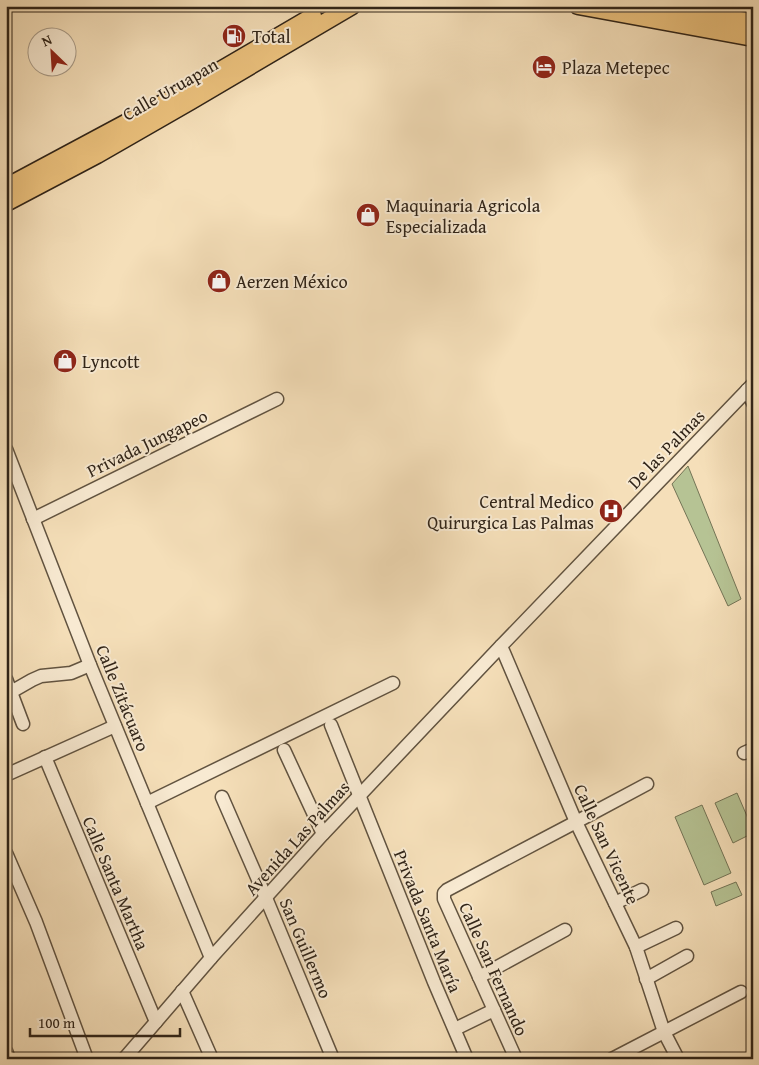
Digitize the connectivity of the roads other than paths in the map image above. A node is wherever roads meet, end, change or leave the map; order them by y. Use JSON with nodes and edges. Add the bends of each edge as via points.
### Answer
{"nodes":[{"id":1,"x":331,"y":6,"type":"edge"},
{"id":2,"x":352,"y":6,"type":"edge"},
{"id":3,"x":578,"y":6,"type":"edge"},
{"id":4,"x":663,"y":7,"type":"edge"},
{"id":5,"x":687,"y":18,"type":"junction"},
{"id":6,"x":753,"y":24,"type":"edge"},
{"id":7,"x":753,"y":38,"type":"edge"},
{"id":8,"x":6,"y":187,"type":"edge"},
{"id":9,"x":6,"y":203,"type":"edge"},
{"id":10,"x":750,"y":387,"type":"edge"},
{"id":11,"x":277,"y":399,"type":"dead end"},
{"id":12,"x":753,"y":403,"type":"edge"},
{"id":13,"x":6,"y":449,"type":"edge"},
{"id":14,"x":33,"y":519,"type":"junction"},
{"id":15,"x":501,"y":646,"type":"junction"},
{"id":16,"x":90,"y":665,"type":"junction"},
{"id":17,"x":6,"y":679,"type":"edge"},
{"id":18,"x":393,"y":683,"type":"dead end"},
{"id":19,"x":11,"y":692,"type":"junction"},
{"id":20,"x":24,"y":724,"type":"dead end"},
{"id":21,"x":331,"y":725,"type":"dead end"},
{"id":22,"x":115,"y":726,"type":"junction"},
{"id":23,"x":284,"y":750,"type":"dead end"},
{"id":24,"x":45,"y":757,"type":"junction"},
{"id":25,"x":6,"y":775,"type":"edge"},
{"id":26,"x":647,"y":784,"type":"dead end"},
{"id":27,"x":359,"y":796,"type":"junction"},
{"id":28,"x":222,"y":797,"type":"dead end"},
{"id":29,"x":147,"y":804,"type":"junction"},
{"id":30,"x":576,"y":822,"type":"junction"},
{"id":31,"x":323,"y":834,"type":"junction"},
{"id":32,"x":6,"y":852,"type":"edge"},
{"id":33,"x":642,"y":890,"type":"dead end"},
{"id":34,"x":266,"y":898,"type":"junction"},
{"id":35,"x":615,"y":903,"type":"junction"},
{"id":36,"x":676,"y":928,"type":"dead end"},
{"id":37,"x":565,"y":930,"type":"dead end"},
{"id":38,"x":636,"y":947,"type":"junction"},
{"id":39,"x":687,"y":956,"type":"dead end"},
{"id":40,"x":211,"y":958,"type":"junction"},
{"id":41,"x":479,"y":977,"type":"junction"},
{"id":42,"x":646,"y":979,"type":"junction"},
{"id":43,"x":182,"y":991,"type":"junction"},
{"id":44,"x":741,"y":992,"type":"dead end"},
{"id":45,"x":494,"y":1010,"type":"junction"},
{"id":46,"x":156,"y":1022,"type":"junction"},
{"id":47,"x":455,"y":1029,"type":"junction"},
{"id":48,"x":664,"y":1032,"type":"junction"},
{"id":49,"x":6,"y":1051,"type":"edge"},
{"id":50,"x":9,"y":1059,"type":"edge"},
{"id":51,"x":87,"y":1059,"type":"edge"},
{"id":52,"x":124,"y":1059,"type":"edge"},
{"id":53,"x":212,"y":1059,"type":"edge"},
{"id":54,"x":333,"y":1059,"type":"edge"},
{"id":55,"x":467,"y":1059,"type":"edge"},
{"id":56,"x":516,"y":1059,"type":"edge"},
{"id":57,"x":612,"y":1059,"type":"edge"},
{"id":58,"x":678,"y":1059,"type":"edge"}],
"edges":[{"from":1,"to":8,"type":"main road","name":"Calle Uruapan","via":[[176,96]]},
{"from":2,"to":9,"type":"main road","name":"Calle Uruapan","via":[[97,155]]},
{"from":3,"to":5,"type":"main road"},
{"from":4,"to":5,"type":"highway"},
{"from":5,"to":6,"type":"highway"},
{"from":5,"to":7,"type":"main road"},
{"from":10,"to":12,"type":"street"},
{"from":10,"to":15,"type":"street","name":"De las Palmas"},
{"from":11,"to":14,"type":"street","name":"Privada Jungapeo"},
{"from":13,"to":14,"type":"street","name":"Calle Zitácuaro"},
{"from":14,"to":16,"type":"street","name":"Calle Zitácuaro"},
{"from":15,"to":27,"type":"street","name":"Avenida Las Palmas"},
{"from":15,"to":30,"type":"street","name":"Calle San Vicente"},
{"from":16,"to":19,"type":"street","via":[[71,673],[41,676]]},
{"from":16,"to":22,"type":"street","name":"Calle Zitácuaro"},
{"from":17,"to":19,"type":"street"},
{"from":18,"to":29,"type":"street"},
{"from":19,"to":20,"type":"street"},
{"from":21,"to":27,"type":"street","name":"Privada Santa María"},
{"from":22,"to":24,"type":"street"},
{"from":22,"to":29,"type":"street","name":"Calle Zitácuaro"},
{"from":23,"to":31,"type":"street"},
{"from":24,"to":25,"type":"street"},
{"from":24,"to":46,"type":"street","name":"Calle Santa Martha"},
{"from":26,"to":30,"type":"street"},
{"from":27,"to":31,"type":"street","name":"Avenida Las Palmas"},
{"from":27,"to":47,"type":"street","name":"Privada Santa María"},
{"from":28,"to":34,"type":"street","name":"San Guillermo"},
{"from":29,"to":40,"type":"street","name":"Calle Zitácuaro"},
{"from":30,"to":35,"type":"street","name":"Calle San Vicente"},
{"from":30,"to":41,"type":"street","name":"Calle San Fernando","via":[[444,893],[444,900]]},
{"from":31,"to":34,"type":"street","name":"Avenida Las Palmas"},
{"from":32,"to":51,"type":"street"},
{"from":33,"to":35,"type":"street"},
{"from":34,"to":40,"type":"street","name":"Avenida Las Palmas"},
{"from":34,"to":54,"type":"street","name":"San Guillermo"},
{"from":35,"to":38,"type":"street","name":"Calle San Vicente"},
{"from":36,"to":38,"type":"street"},
{"from":37,"to":41,"type":"street"},
{"from":38,"to":42,"type":"street","name":"Calle San Vicente"},
{"from":39,"to":42,"type":"street"},
{"from":40,"to":43,"type":"street","name":"Avenida Las Palmas"},
{"from":41,"to":45,"type":"street","name":"Calle San Fernando"},
{"from":42,"to":48,"type":"street","name":"Calle San Vicente"},
{"from":43,"to":46,"type":"street","name":"Avenida Las Palmas"},
{"from":43,"to":53,"type":"street"},
{"from":44,"to":48,"type":"street"},
{"from":45,"to":47,"type":"street"},
{"from":45,"to":56,"type":"street","name":"Calle San Fernando"},
{"from":46,"to":52,"type":"street","name":"Avenida Las Palmas"},
{"from":47,"to":55,"type":"street","name":"Privada Santa María"},
{"from":48,"to":57,"type":"street"},
{"from":48,"to":58,"type":"street","name":"Calle San Vicente"},
{"from":49,"to":50,"type":"street"}]}
